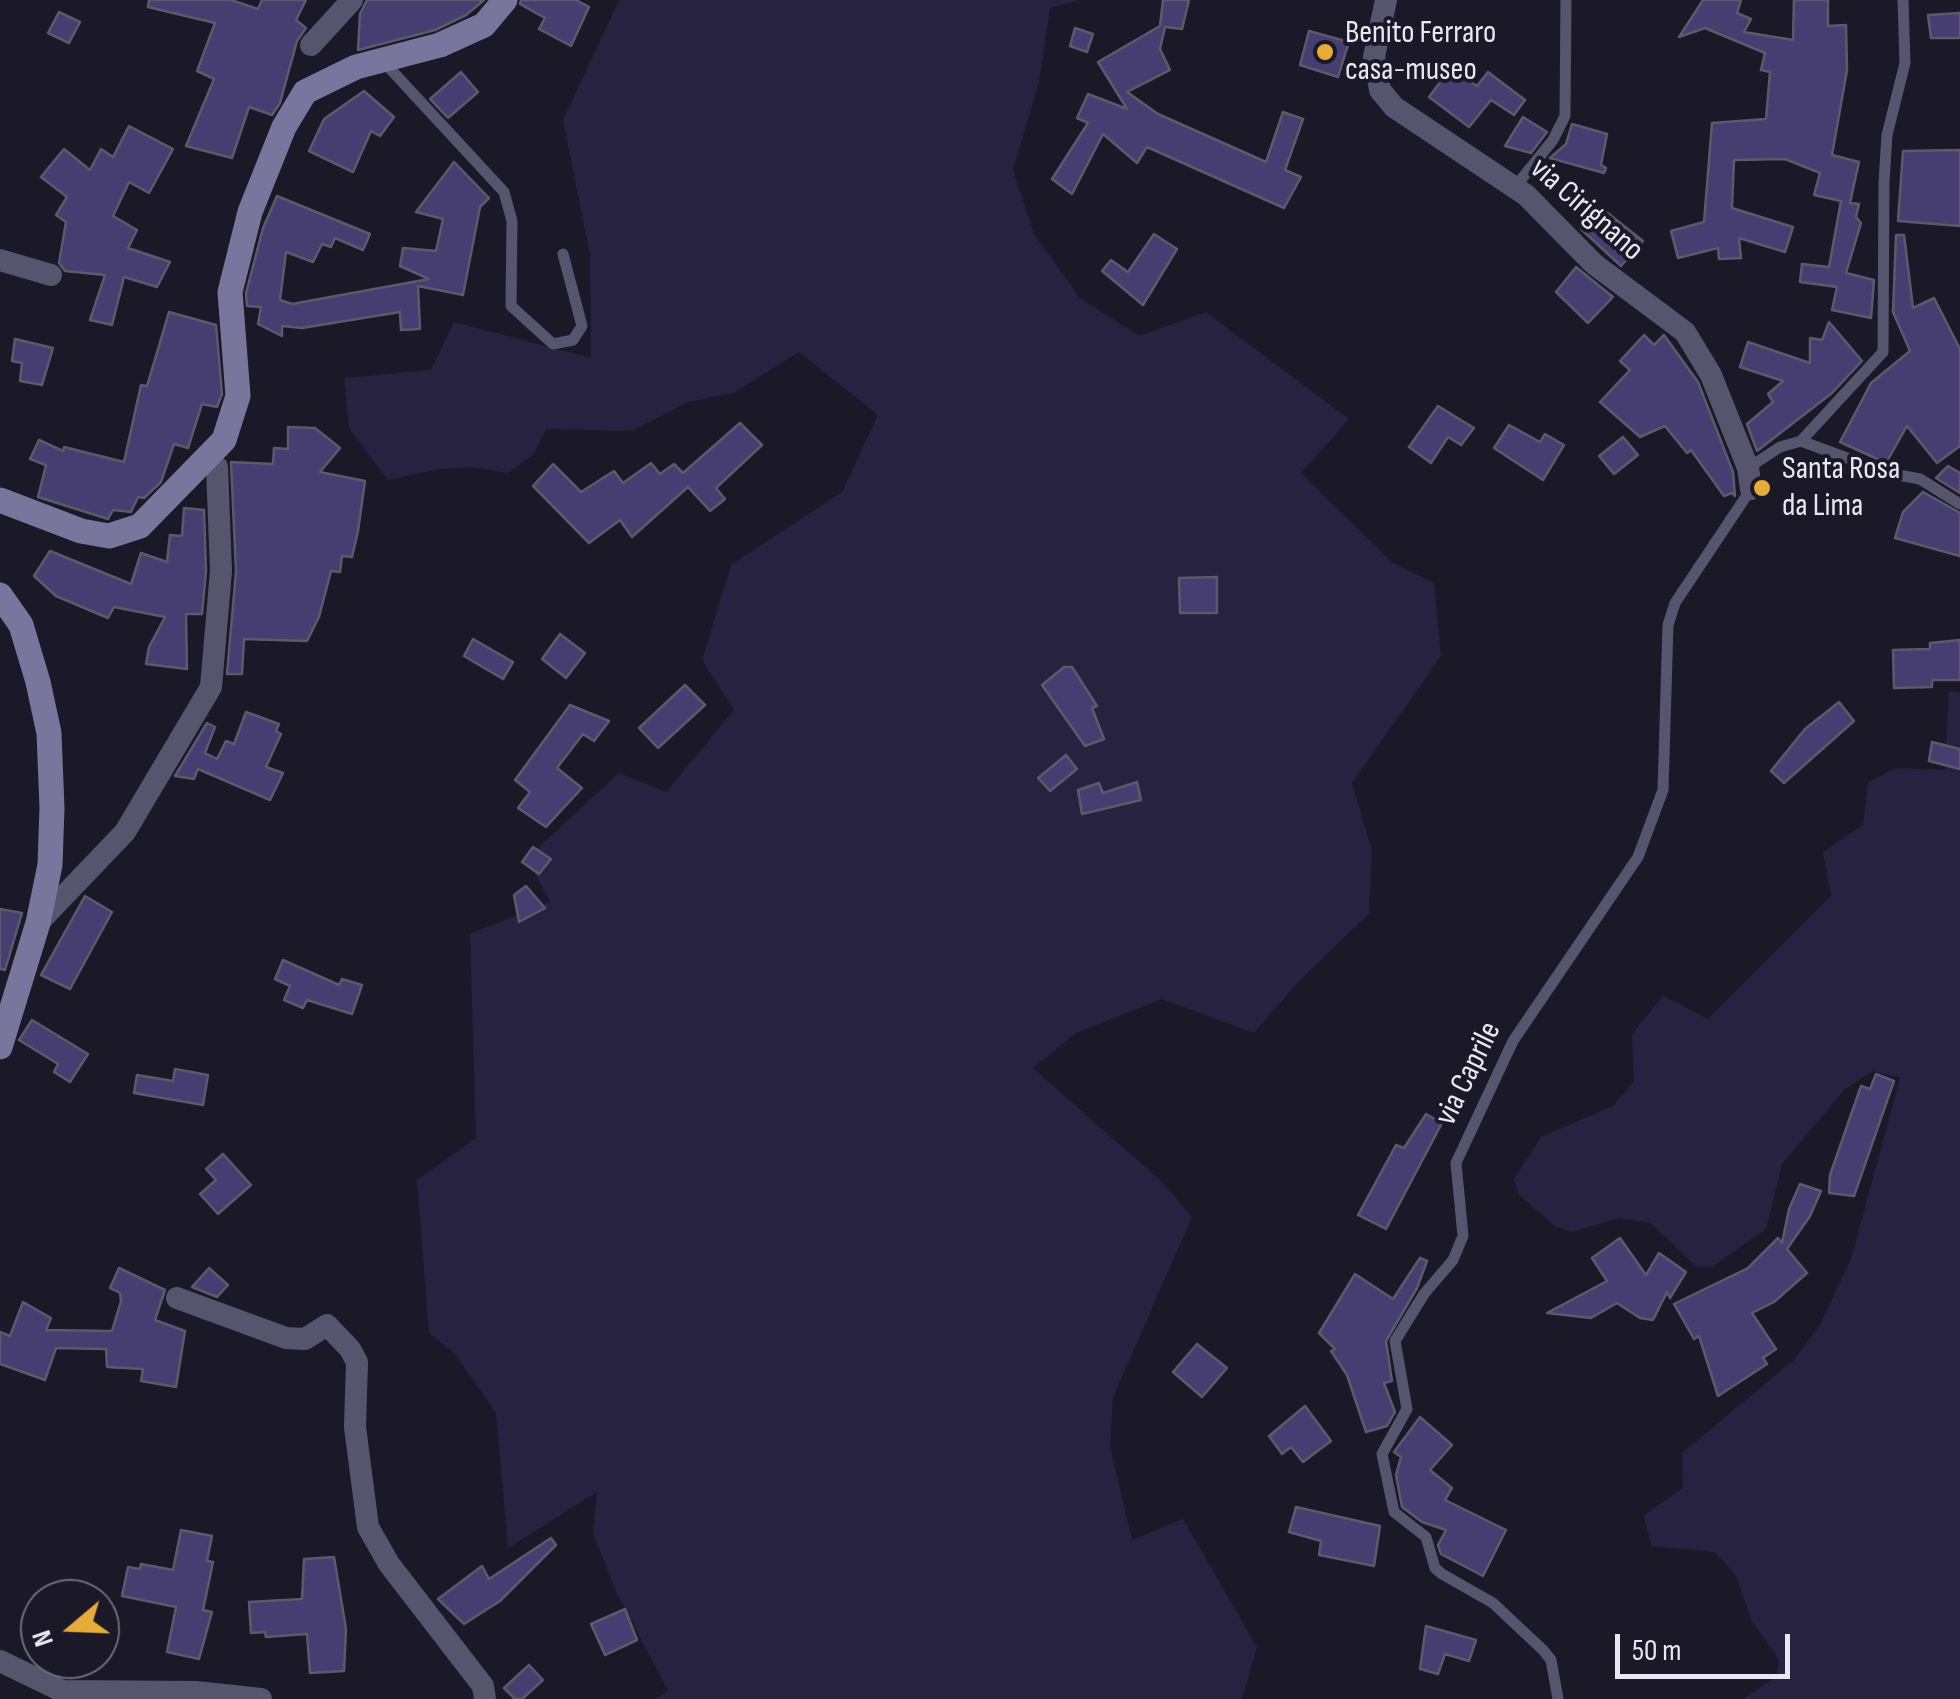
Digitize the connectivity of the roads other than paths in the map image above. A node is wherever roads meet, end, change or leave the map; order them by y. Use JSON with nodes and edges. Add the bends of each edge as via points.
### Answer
{"nodes":[{"id":1,"x":352,"y":0,"type":"edge"},
{"id":2,"x":505,"y":0,"type":"edge"},
{"id":3,"x":1386,"y":0,"type":"edge"},
{"id":4,"x":1566,"y":0,"type":"edge"},
{"id":5,"x":1903,"y":0,"type":"edge"},
{"id":6,"x":311,"y":45,"type":"dead end"},
{"id":7,"x":382,"y":60,"type":"junction"},
{"id":8,"x":1515,"y":187,"type":"junction"},
{"id":9,"x":563,"y":254,"type":"dead end"},
{"id":10,"x":0,"y":260,"type":"edge"},
{"id":11,"x":51,"y":275,"type":"dead end"},
{"id":12,"x":1801,"y":441,"type":"junction"},
{"id":13,"x":217,"y":467,"type":"dead end"},
{"id":14,"x":1750,"y":478,"type":"junction"},
{"id":15,"x":0,"y":500,"type":"edge"},
{"id":16,"x":1960,"y":504,"type":"edge"},
{"id":17,"x":0,"y":595,"type":"edge"},
{"id":18,"x":38,"y":922,"type":"junction"},
{"id":19,"x":0,"y":1047,"type":"edge"},
{"id":20,"x":176,"y":1298,"type":"dead end"},
{"id":21,"x":0,"y":1661,"type":"edge"},
{"id":22,"x":262,"y":1699,"type":"edge"},
{"id":23,"x":485,"y":1699,"type":"edge"},
{"id":24,"x":1558,"y":1699,"type":"edge"}],
"edges":[{"from":1,"to":6,"type":"street"},
{"from":2,"to":7,"type":"street","via":[[484,25]]},
{"from":3,"to":8,"type":"street","name":"via Cirignano","via":[[1374,57],[1380,90],[1394,107]]},
{"from":4,"to":8,"type":"lane","via":[[1565,116]]},
{"from":5,"to":12,"type":"lane","via":[[1906,63],[1884,182],[1883,352]]},
{"from":7,"to":9,"type":"lane","via":[[504,192],[512,220],[511,306],[553,344],[572,340],[582,326]]},
{"from":7,"to":15,"type":"street","via":[[305,92],[284,127],[250,212],[230,292],[238,396],[224,440],[140,526],[109,536]]},
{"from":8,"to":14,"type":"street","name":"via Cirignano","via":[[1594,264],[1686,332]]},
{"from":10,"to":11,"type":"street"},
{"from":12,"to":14,"type":"lane","via":[[1780,447]]},
{"from":12,"to":16,"type":"lane","via":[[1920,480]]},
{"from":13,"to":18,"type":"street","via":[[221,571],[211,687],[124,832]]},
{"from":14,"to":24,"type":"lane","name":"via Caprile","via":[[1668,624],[1663,790],[1638,857],[1513,1041],[1456,1163],[1463,1236],[1395,1341],[1408,1408],[1382,1454],[1394,1512],[1426,1537],[1435,1568],[1494,1602],[1544,1650]]},
{"from":17,"to":18,"type":"street","via":[[21,625],[49,733],[50,865]]},
{"from":18,"to":19,"type":"street"},
{"from":20,"to":23,"type":"street","via":[[286,1338],[306,1338],[326,1325],[350,1349],[357,1362],[355,1427],[368,1527],[483,1686]]},
{"from":21,"to":22,"type":"street","via":[[62,1691]]}]}
